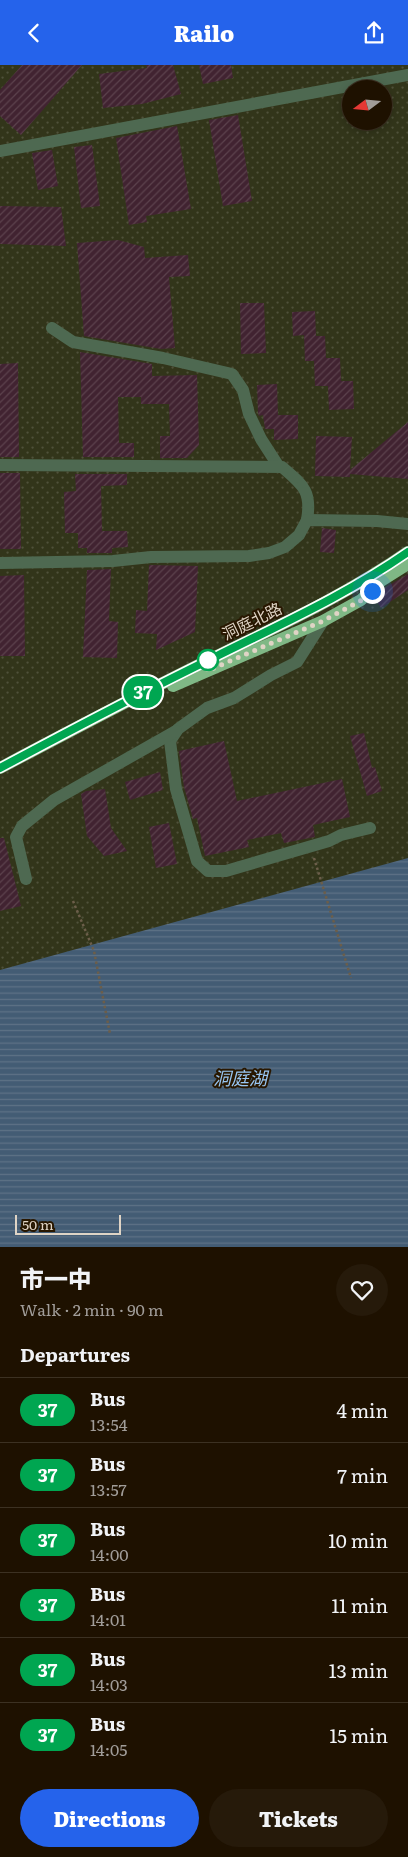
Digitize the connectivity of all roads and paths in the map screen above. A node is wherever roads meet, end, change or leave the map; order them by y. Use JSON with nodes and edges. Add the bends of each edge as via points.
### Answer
{"nodes":[{"id":1,"x":408,"y":75,"type":"edge"},
{"id":2,"x":0,"y":151,"type":"edge"},
{"id":3,"x":52,"y":328,"type":"dead end"},
{"id":4,"x":0,"y":465,"type":"edge"},
{"id":5,"x":279,"y":467,"type":"junction"},
{"id":6,"x":307,"y":520,"type":"junction"},
{"id":7,"x":408,"y":524,"type":"edge"},
{"id":8,"x":408,"y":552,"type":"edge"},
{"id":9,"x":0,"y":563,"type":"edge"},
{"id":10,"x":408,"y":564,"type":"edge"},
{"id":11,"x":323,"y":621,"type":"junction"},
{"id":12,"x":178,"y":729,"type":"junction"},
{"id":13,"x":0,"y":768,"type":"edge"},
{"id":14,"x":0,"y":777,"type":"edge"},
{"id":15,"x":370,"y":828,"type":"dead end"},
{"id":16,"x":310,"y":847,"type":"junction"},
{"id":17,"x":26,"y":879,"type":"dead end"},
{"id":18,"x":73,"y":901,"type":"dead end"},
{"id":19,"x":351,"y":978,"type":"dead end"},
{"id":20,"x":110,"y":1034,"type":"dead end"}],
"edges":[{"from":1,"to":2,"type":"street"},
{"from":3,"to":5,"type":"street","via":[[72,342],[232,374],[243,390],[249,414],[261,439]]},
{"from":4,"to":5,"type":"street"},
{"from":5,"to":6,"type":"street","via":[[303,485],[309,508]]},
{"from":6,"to":7,"type":"street"},
{"from":6,"to":9,"type":"street","via":[[299,535],[286,547],[249,556]]},
{"from":8,"to":13,"type":"main road","name":"洞庭北路","via":[[326,602]]},
{"from":10,"to":11,"type":"main road","name":"洞庭北路","via":[[382,581],[362,600]]},
{"from":11,"to":12,"type":"street","via":[[298,662],[234,699],[207,708]]},
{"from":11,"to":14,"type":"main road","name":"洞庭北路","via":[[157,693]]},
{"from":12,"to":16,"type":"street","via":[[170,741],[176,789],[197,861],[202,866],[208,871],[226,871]]},
{"from":12,"to":17,"type":"street","via":[[54,800],[22,826],[16,837]]},
{"from":15,"to":16,"type":"street"},
{"from":16,"to":19,"type":"path"},
{"from":18,"to":20,"type":"path","via":[[94,951]]}]}
